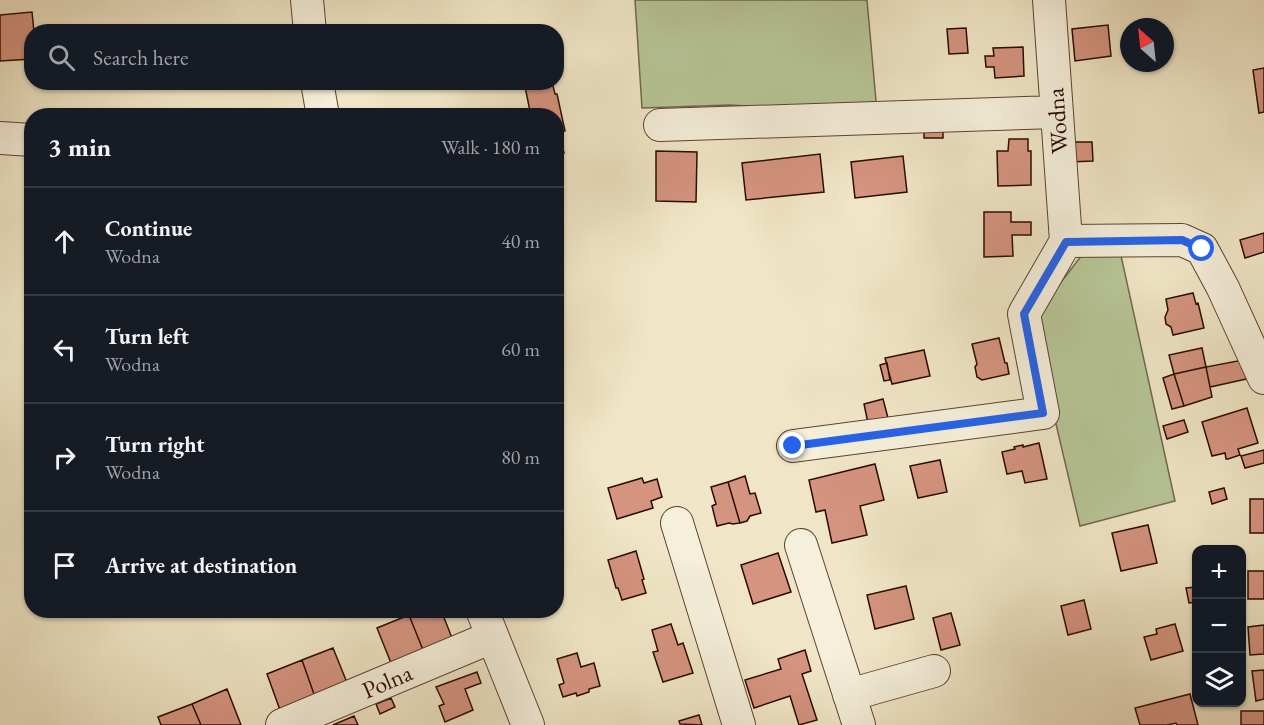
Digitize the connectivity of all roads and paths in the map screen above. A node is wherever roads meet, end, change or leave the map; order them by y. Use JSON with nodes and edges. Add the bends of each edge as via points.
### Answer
{"nodes":[{"id":1,"x":307,"y":0,"type":"edge"},
{"id":2,"x":1049,"y":0,"type":"edge"},
{"id":3,"x":309,"y":24,"type":"edge"},
{"id":4,"x":318,"y":90,"type":"edge"},
{"id":5,"x":322,"y":108,"type":"edge"},
{"id":6,"x":1057,"y":112,"type":"junction"},
{"id":7,"x":660,"y":125,"type":"dead end"},
{"id":8,"x":0,"y":138,"type":"edge"},
{"id":9,"x":24,"y":140,"type":"edge"},
{"id":10,"x":1066,"y":242,"type":"junction"},
{"id":11,"x":1264,"y":378,"type":"edge"},
{"id":12,"x":793,"y":446,"type":"dead end"},
{"id":13,"x":676,"y":523,"type":"dead end"},
{"id":14,"x":801,"y":545,"type":"dead end"},
{"id":15,"x":487,"y":624,"type":"edge"},
{"id":16,"x":934,"y":672,"type":"dead end"},
{"id":17,"x":849,"y":695,"type":"junction"},
{"id":18,"x":282,"y":725,"type":"edge"},
{"id":19,"x":528,"y":725,"type":"edge"},
{"id":20,"x":739,"y":725,"type":"edge"},
{"id":21,"x":859,"y":725,"type":"edge"}],
"edges":[{"from":1,"to":3,"type":"street"},
{"from":2,"to":6,"type":"street","name":"Wodna"},
{"from":4,"to":5,"type":"street"},
{"from":6,"to":7,"type":"street"},
{"from":6,"to":10,"type":"street","name":"Wodna"},
{"from":8,"to":9,"type":"street"},
{"from":10,"to":11,"type":"street","via":[[1182,240],[1202,249]]},
{"from":10,"to":12,"type":"street","via":[[1024,314],[1043,413]]},
{"from":13,"to":20,"type":"street"},
{"from":14,"to":17,"type":"street"},
{"from":15,"to":18,"type":"street","name":"Polna"},
{"from":15,"to":19,"type":"street","name":"Polna"},
{"from":16,"to":17,"type":"street"},
{"from":17,"to":21,"type":"street"}]}
